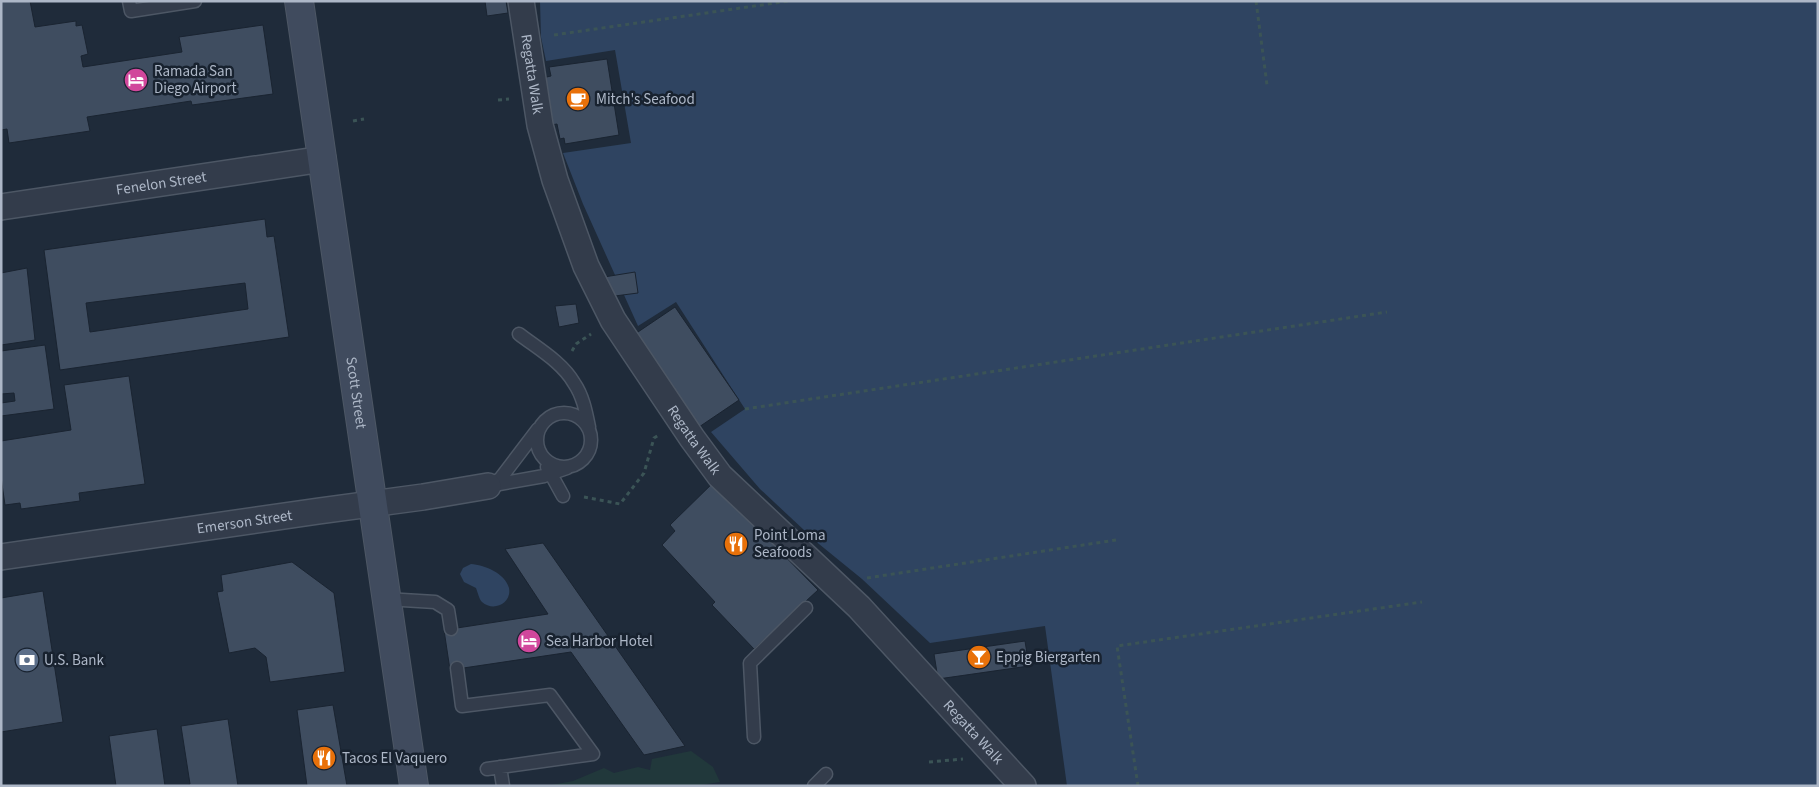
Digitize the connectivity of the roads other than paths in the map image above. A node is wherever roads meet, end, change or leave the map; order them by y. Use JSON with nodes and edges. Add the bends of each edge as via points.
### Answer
{"nodes":[{"id":1,"x":129,"y":1,"type":"edge"},
{"id":2,"x":195,"y":1,"type":"edge"},
{"id":3,"x":299,"y":1,"type":"edge"},
{"id":4,"x":521,"y":1,"type":"edge"},
{"id":5,"x":323,"y":159,"type":"junction"},
{"id":6,"x":1,"y":207,"type":"edge"},
{"id":7,"x":519,"y":334,"type":"dead end"},
{"id":8,"x":539,"y":427,"type":"junction"},
{"id":9,"x":590,"y":432,"type":"junction"},
{"id":10,"x":542,"y":458,"type":"junction"},
{"id":11,"x":572,"y":466,"type":"junction"},
{"id":12,"x":551,"y":474,"type":"junction"},
{"id":13,"x":527,"y":479,"type":"junction"},
{"id":14,"x":488,"y":486,"type":"junction"},
{"id":15,"x":373,"y":504,"type":"junction"},
{"id":16,"x":1,"y":557,"type":"edge"},
{"id":17,"x":386,"y":599,"type":"junction"},
{"id":18,"x":806,"y":608,"type":"dead end"},
{"id":19,"x":451,"y":629,"type":"dead end"},
{"id":20,"x":457,"y":668,"type":"dead end"},
{"id":21,"x":754,"y":737,"type":"dead end"},
{"id":22,"x":500,"y":767,"type":"junction"},
{"id":23,"x":487,"y":769,"type":"dead end"},
{"id":24,"x":826,"y":774,"type":"dead end"},
{"id":25,"x":414,"y":786,"type":"edge"},
{"id":26,"x":503,"y":786,"type":"edge"},
{"id":27,"x":814,"y":786,"type":"edge"},
{"id":28,"x":1023,"y":786,"type":"edge"}],
"edges":[{"from":1,"to":2,"type":"lane","via":[[130,10]]},
{"from":3,"to":5,"type":"main road","name":"Scott Street"},
{"from":4,"to":28,"type":"street","name":"Regatta Walk","via":[[540,124],[555,180],[586,266],[613,320],[720,476],[859,606]]},
{"from":5,"to":6,"type":"street","name":"Fenelon Street"},
{"from":5,"to":15,"type":"main road","name":"Scott Street"},
{"from":7,"to":9,"type":"lane","via":[[574,381]]},
{"from":8,"to":9,"type":"lane","via":[[551,416],[566,412],[585,422]]},
{"from":8,"to":10,"type":"lane","via":[[536,438]]},
{"from":8,"to":14,"type":"lane","via":[[500,479]]},
{"from":9,"to":11,"type":"lane","via":[[588,453]]},
{"from":10,"to":11,"type":"lane","via":[[561,468]]},
{"from":10,"to":12,"type":"lane"},
{"from":11,"to":12,"type":"lane"},
{"from":12,"to":13,"type":"lane"},
{"from":12,"to":13,"type":"lane","via":[[563,496],[550,485]]},
{"from":13,"to":14,"type":"lane"},
{"from":14,"to":15,"type":"street","name":"Emerson Street"},
{"from":15,"to":16,"type":"street","name":"Emerson Street"},
{"from":15,"to":17,"type":"main road","name":"Scott Street"},
{"from":17,"to":19,"type":"lane","via":[[435,602],[448,610]]},
{"from":17,"to":25,"type":"main road","name":"Scott Street"},
{"from":18,"to":21,"type":"lane","via":[[750,663]]},
{"from":20,"to":22,"type":"lane","via":[[462,706],[550,695],[593,754]]},
{"from":22,"to":23,"type":"lane"},
{"from":22,"to":26,"type":"lane"},
{"from":24,"to":27,"type":"lane"}]}
